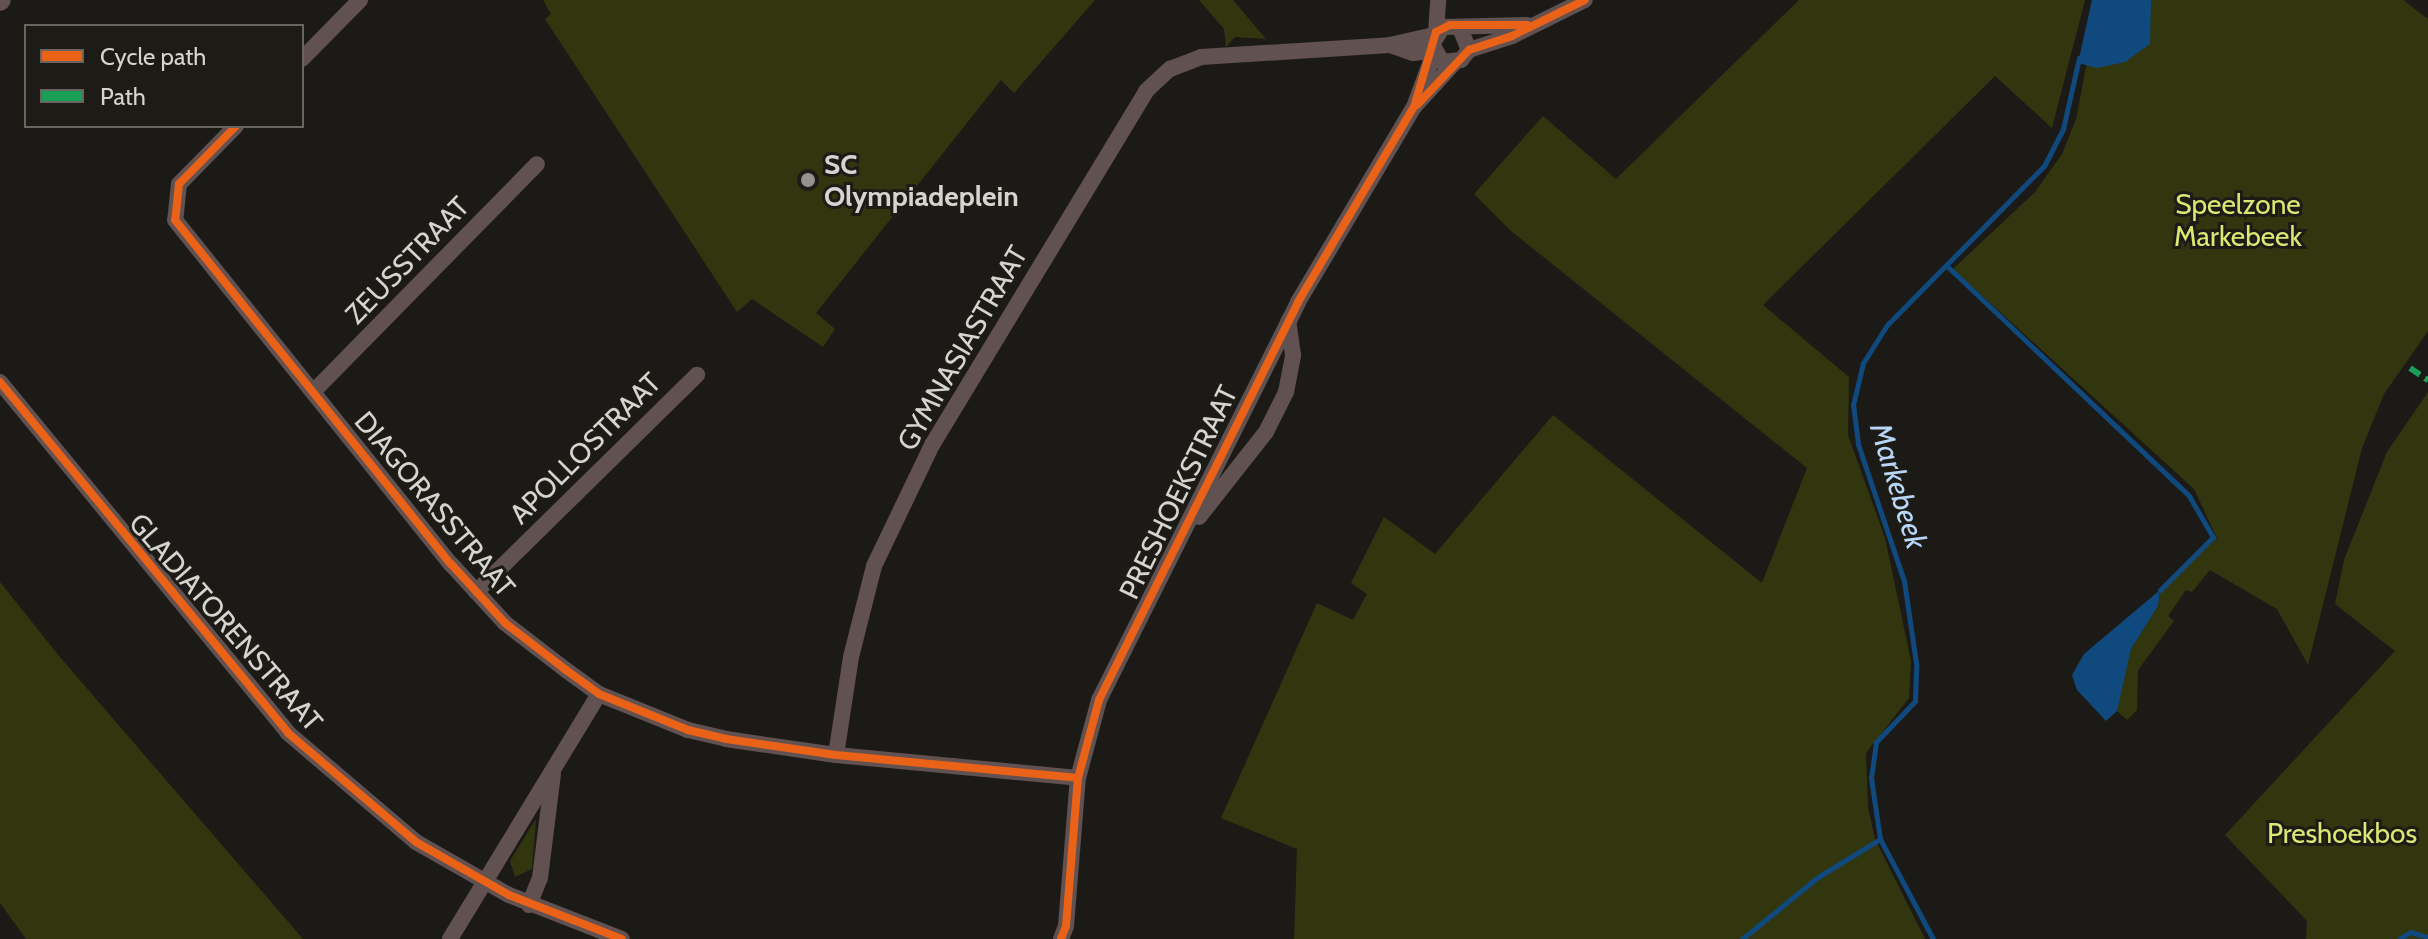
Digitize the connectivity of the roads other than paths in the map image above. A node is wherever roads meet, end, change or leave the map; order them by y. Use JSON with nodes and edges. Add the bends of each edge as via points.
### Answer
{"nodes":[{"id":1,"x":360,"y":0,"type":"edge"},
{"id":2,"x":1438,"y":0,"type":"edge"},
{"id":3,"x":1447,"y":0,"type":"edge"},
{"id":4,"x":1585,"y":0,"type":"edge"},
{"id":5,"x":1527,"y":25,"type":"junction"},
{"id":6,"x":1459,"y":27,"type":"junction"},
{"id":7,"x":1434,"y":43,"type":"junction"},
{"id":8,"x":1469,"y":50,"type":"junction"},
{"id":9,"x":304,"y":57,"type":"edge"},
{"id":10,"x":1454,"y":63,"type":"junction"},
{"id":11,"x":1414,"y":107,"type":"junction"},
{"id":12,"x":234,"y":128,"type":"edge"},
{"id":13,"x":537,"y":164,"type":"dead end"},
{"id":14,"x":1288,"y":321,"type":"junction"},
{"id":15,"x":697,"y":375,"type":"dead end"},
{"id":16,"x":0,"y":382,"type":"edge"},
{"id":17,"x":314,"y":391,"type":"junction"},
{"id":18,"x":1174,"y":550,"type":"junction"},
{"id":19,"x":476,"y":592,"type":"junction"},
{"id":20,"x":599,"y":694,"type":"junction"},
{"id":21,"x":836,"y":755,"type":"junction"},
{"id":22,"x":553,"y":769,"type":"junction"},
{"id":23,"x":1078,"y":778,"type":"junction"},
{"id":24,"x":483,"y":882,"type":"junction"},
{"id":25,"x":529,"y":905,"type":"junction"},
{"id":26,"x":1067,"y":935,"type":"edge"},
{"id":27,"x":450,"y":939,"type":"edge"},
{"id":28,"x":622,"y":939,"type":"edge"}],
"edges":[{"from":1,"to":9,"type":"street"},
{"from":2,"to":7,"type":"street","name":"PRESHOEKSTRAAT"},
{"from":3,"to":6,"type":"street"},
{"from":4,"to":5,"type":"street"},
{"from":5,"to":6,"type":"street"},
{"from":5,"to":8,"type":"street","via":[[1512,36]]},
{"from":6,"to":7,"type":"street"},
{"from":6,"to":8,"type":"street"},
{"from":7,"to":10,"type":"street"},
{"from":7,"to":11,"type":"street","name":"PRESHOEKSTRAAT"},
{"from":7,"to":21,"type":"street","name":"GYMNASIASTRAAT","via":[[1413,53],[1390,45],[1206,56],[1170,69],[1146,91],[932,445],[874,566],[851,657]]},
{"from":8,"to":10,"type":"street","name":"PRESHOEKSTRAAT"},
{"from":10,"to":11,"type":"street","name":"PRESHOEKSTRAAT"},
{"from":11,"to":14,"type":"street","name":"PRESHOEKSTRAAT","via":[[1341,223]]},
{"from":12,"to":17,"type":"street","name":"DIAGORASSTRAAT","via":[[179,184],[175,220]]},
{"from":13,"to":17,"type":"street","name":"ZEUSSTRAAT"},
{"from":14,"to":18,"type":"street","name":"PRESHOEKSTRAAT"},
{"from":14,"to":18,"type":"street","name":"PRESHOEKSTRAAT","via":[[1293,355],[1286,392],[1266,432]]},
{"from":15,"to":19,"type":"street","name":"APOLLOSTRAAT"},
{"from":16,"to":24,"type":"street","name":"GLADIATORENSTRAAT","via":[[288,733],[387,820]]},
{"from":17,"to":19,"type":"street","name":"DIAGORASSTRAAT"},
{"from":18,"to":23,"type":"street","name":"PRESHOEKSTRAAT","via":[[1099,700]]},
{"from":19,"to":20,"type":"street","name":"DIAGORASSTRAAT","via":[[505,623]]},
{"from":20,"to":21,"type":"street","name":"DIAGORASSTRAAT","via":[[688,730]]},
{"from":20,"to":22,"type":"street"},
{"from":21,"to":23,"type":"street","name":"DIAGORASSTRAAT"},
{"from":22,"to":24,"type":"street"},
{"from":22,"to":25,"type":"street","via":[[540,878]]},
{"from":23,"to":26,"type":"street","name":"PRESHOEKSTRAAT"},
{"from":24,"to":25,"type":"street","name":"GLADIATORENSTRAAT"},
{"from":24,"to":27,"type":"street"},
{"from":25,"to":28,"type":"street","name":"GLADIATORENSTRAAT"}]}
